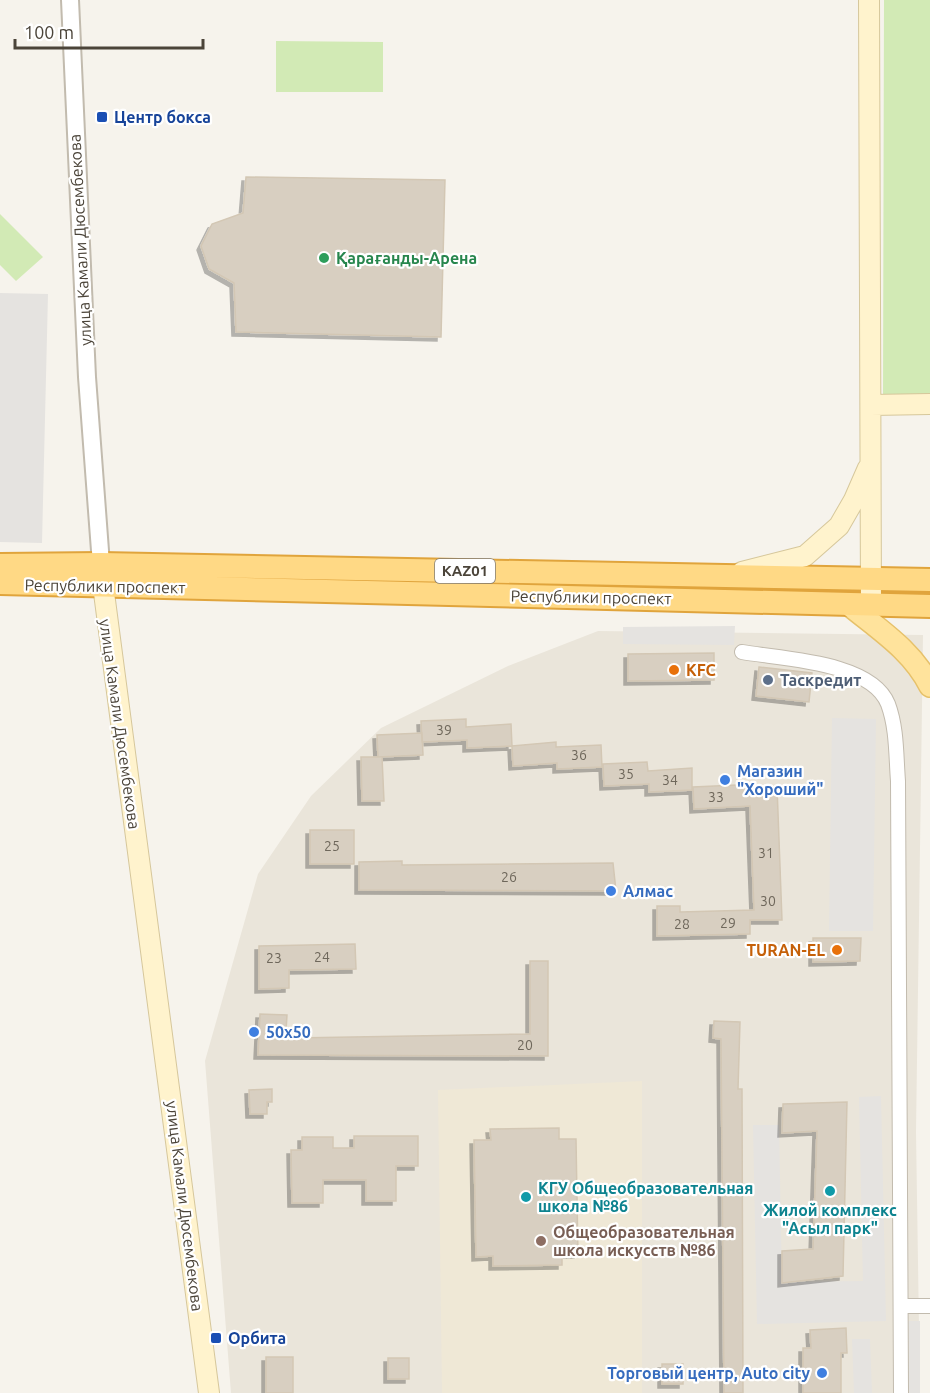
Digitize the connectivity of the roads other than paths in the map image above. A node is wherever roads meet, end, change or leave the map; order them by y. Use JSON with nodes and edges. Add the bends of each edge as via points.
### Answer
{"nodes":[{"id":1,"x":70,"y":0,"type":"edge"},
{"id":2,"x":869,"y":0,"type":"edge"},
{"id":3,"x":930,"y":404,"type":"edge"},
{"id":4,"x":871,"y":405,"type":"junction"},
{"id":5,"x":871,"y":460,"type":"junction"},
{"id":6,"x":0,"y":565,"type":"edge"},
{"id":7,"x":101,"y":574,"type":"junction"},
{"id":8,"x":729,"y":576,"type":"junction"},
{"id":9,"x":871,"y":579,"type":"junction"},
{"id":10,"x":930,"y":580,"type":"edge"},
{"id":11,"x":0,"y":583,"type":"edge"},
{"id":12,"x":859,"y":604,"type":"junction"},
{"id":13,"x":930,"y":606,"type":"edge"},
{"id":14,"x":742,"y":652,"type":"dead end"},
{"id":15,"x":930,"y":686,"type":"edge"},
{"id":16,"x":901,"y":1306,"type":"junction"},
{"id":17,"x":930,"y":1306,"type":"edge"},
{"id":18,"x":209,"y":1393,"type":"edge"},
{"id":19,"x":901,"y":1393,"type":"edge"}],
"edges":[{"from":1,"to":7,"type":"street","name":"улица Камали Дюсембекова","via":[[87,377]]},
{"from":2,"to":4,"type":"main road"},
{"from":3,"to":4,"type":"main road"},
{"from":4,"to":5,"type":"main road"},
{"from":5,"to":8,"type":"main road","via":[[839,526],[804,556]]},
{"from":5,"to":9,"type":"main road"},
{"from":6,"to":7,"type":"highway","name":"Республики проспект","number":"KАZ01"},
{"from":7,"to":8,"type":"highway","name":"Республики проспект","number":"KАZ01"},
{"from":7,"to":11,"type":"highway","name":"Республики проспект","number":"KАZ01"},
{"from":7,"to":12,"type":"highway","name":"Республики проспект","number":"KАZ01"},
{"from":7,"to":18,"type":"main road","name":"улица Камали Дюсембекова"},
{"from":8,"to":9,"type":"highway","name":"Республики проспект","number":"KАZ01"},
{"from":9,"to":10,"type":"highway","name":"Республики проспект","number":"KАZ01"},
{"from":9,"to":12,"type":"main road"},
{"from":12,"to":13,"type":"highway","name":"Республики проспект","number":"KАZ01"},
{"from":12,"to":15,"type":"main road","via":[[904,649]]},
{"from":14,"to":16,"type":"street","via":[[827,663],[868,682],[887,702],[895,732]]},
{"from":16,"to":17,"type":"street"},
{"from":16,"to":19,"type":"street"}]}
